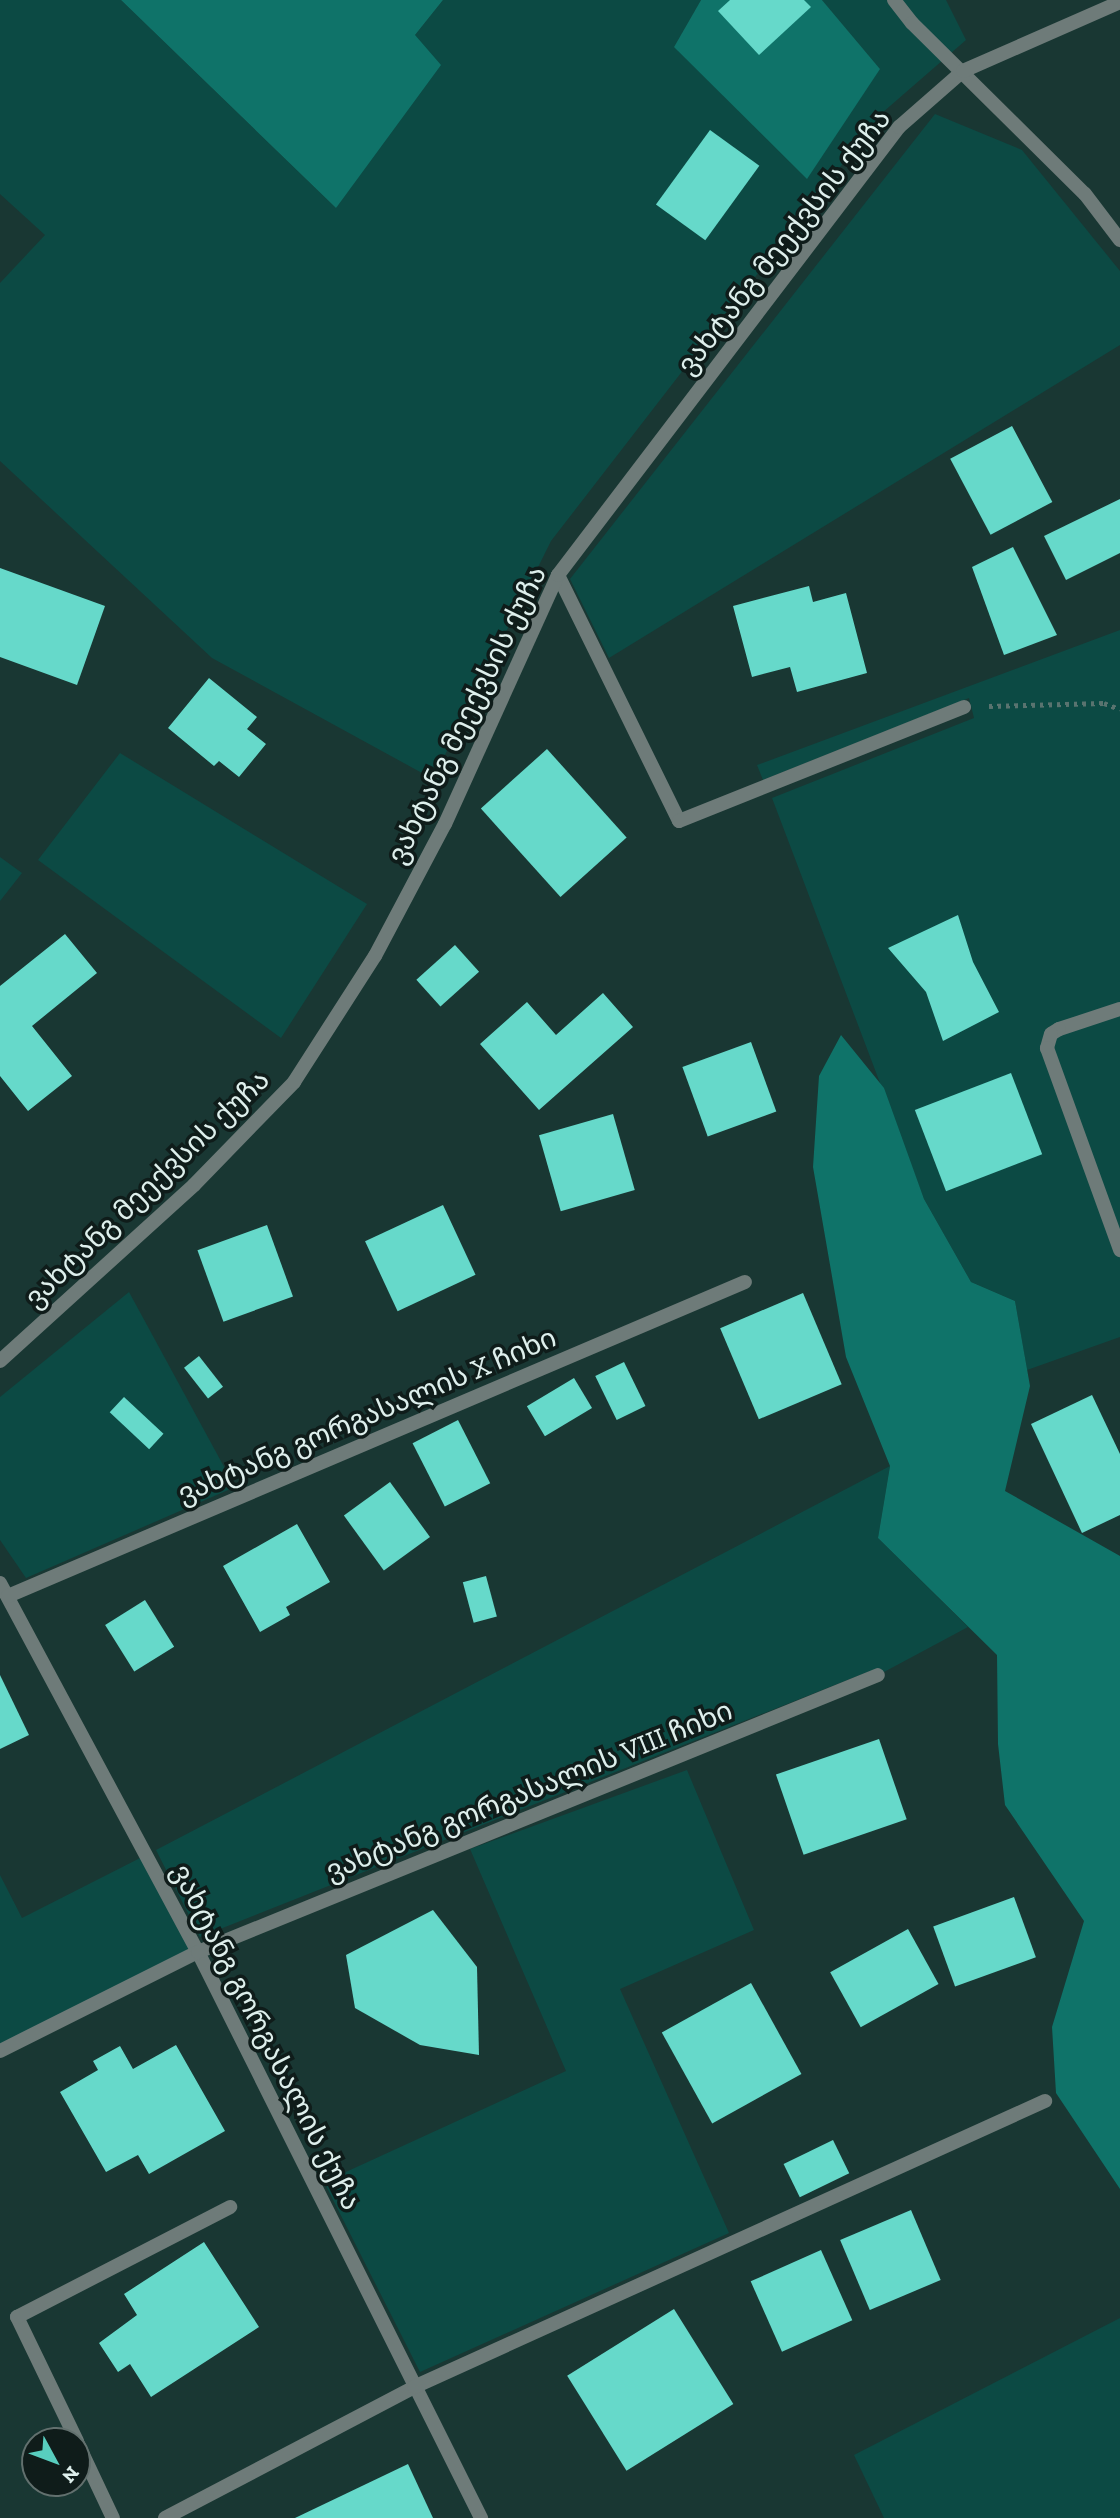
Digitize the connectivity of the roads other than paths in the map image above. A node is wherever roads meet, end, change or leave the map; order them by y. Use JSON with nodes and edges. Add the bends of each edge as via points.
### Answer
{"nodes":[{"id":1,"x":894,"y":0,"type":"edge"},
{"id":2,"x":1120,"y":2,"type":"edge"},
{"id":3,"x":963,"y":71,"type":"junction"},
{"id":4,"x":1120,"y":240,"type":"edge"},
{"id":5,"x":558,"y":575,"type":"junction"},
{"id":6,"x":964,"y":707,"type":"road end"},
{"id":7,"x":1120,"y":1009,"type":"edge"},
{"id":8,"x":1120,"y":1250,"type":"edge"},
{"id":9,"x":745,"y":1282,"type":"dead end"},
{"id":10,"x":0,"y":1361,"type":"edge"},
{"id":11,"x":0,"y":1583,"type":"edge"},
{"id":12,"x":8,"y":1596,"type":"junction"},
{"id":13,"x":878,"y":1675,"type":"dead end"},
{"id":14,"x":198,"y":1952,"type":"junction"},
{"id":15,"x":0,"y":2051,"type":"edge"},
{"id":16,"x":1045,"y":2101,"type":"dead end"},
{"id":17,"x":230,"y":2207,"type":"dead end"},
{"id":18,"x":415,"y":2387,"type":"junction"},
{"id":19,"x":70,"y":2427,"type":"edge"},
{"id":20,"x":91,"y":2472,"type":"edge"},
{"id":21,"x":113,"y":2518,"type":"edge"},
{"id":22,"x":165,"y":2518,"type":"edge"},
{"id":23,"x":481,"y":2518,"type":"edge"}],
"edges":[{"from":1,"to":3,"type":"street"},
{"from":2,"to":3,"type":"street","name":"ვახტანგ მეექვსის ქუჩა"},
{"from":3,"to":4,"type":"street","via":[[1085,194]]},
{"from":3,"to":5,"type":"street","name":"ვახტანგ მეექვსის ქუჩა","via":[[898,127]]},
{"from":5,"to":6,"type":"street","via":[[679,821]]},
{"from":5,"to":10,"type":"street","name":"ვახტანგ მეექვსის ქუჩა","via":[[445,824],[375,956],[294,1082],[194,1185]]},
{"from":7,"to":8,"type":"street","via":[[1059,1029],[1051,1034],[1047,1048]]},
{"from":9,"to":12,"type":"street","name":"ვახტანგ გორგასალის X ჩიხი"},
{"from":11,"to":12,"type":"street","name":"ვახტანგ გორგასალის ქუჩა"},
{"from":12,"to":14,"type":"street","name":"ვახტანგ გორგასალის ქუჩა"},
{"from":13,"to":14,"type":"street","name":"ვახტანგ გორგასალის VIII ჩიხი"},
{"from":14,"to":15,"type":"street","name":"ვახტანგ გორგასალის VIII ჩიხი"},
{"from":14,"to":18,"type":"street","name":"ვახტანგ გორგასალის ქუჩა"},
{"from":16,"to":18,"type":"street"},
{"from":17,"to":19,"type":"street","via":[[17,2316]]},
{"from":18,"to":22,"type":"street"},
{"from":18,"to":23,"type":"street","name":"ვახტანგ გორგასალის ქუჩა"},
{"from":20,"to":21,"type":"street"}]}
